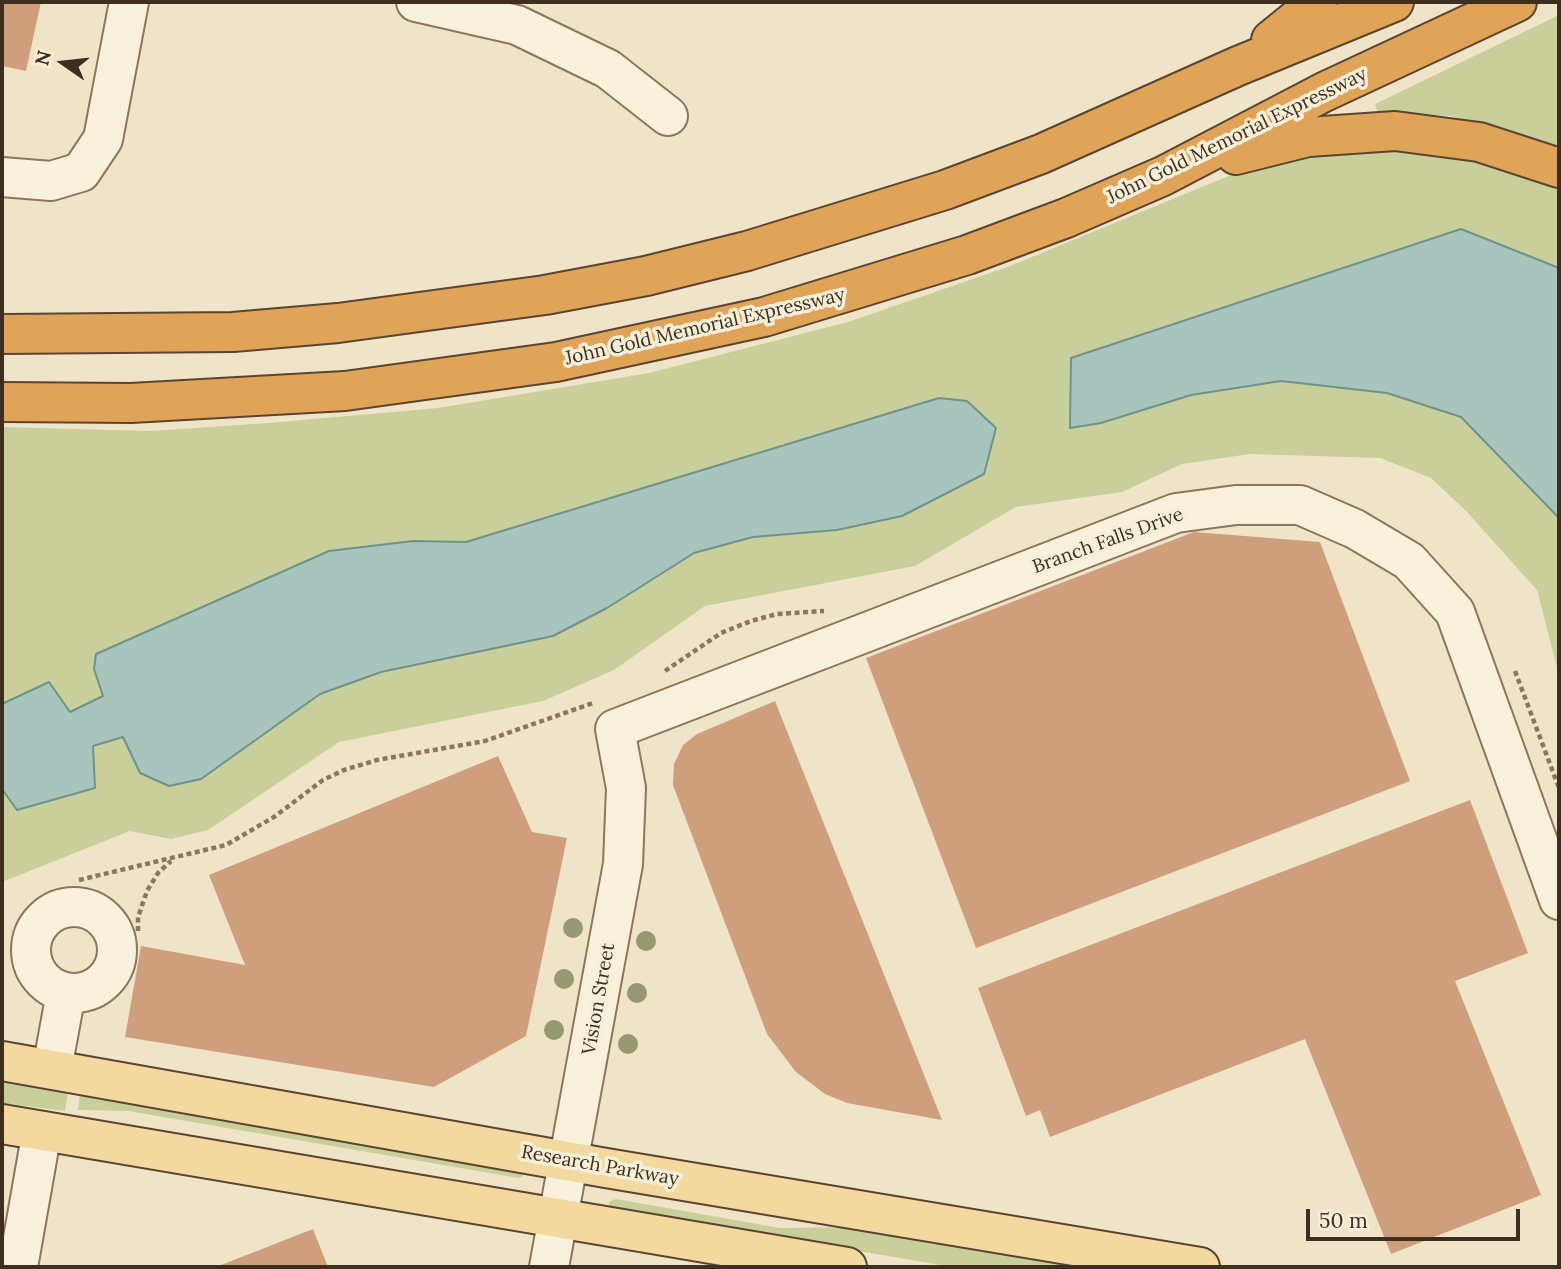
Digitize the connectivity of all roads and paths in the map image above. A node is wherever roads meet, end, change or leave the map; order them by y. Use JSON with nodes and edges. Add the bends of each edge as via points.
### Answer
{"nodes":[{"id":1,"x":130,"y":2,"type":"edge"},
{"id":2,"x":416,"y":2,"type":"edge"},
{"id":3,"x":1318,"y":2,"type":"edge"},
{"id":4,"x":1394,"y":2,"type":"edge"},
{"id":5,"x":1517,"y":2,"type":"edge"},
{"id":6,"x":1238,"y":66,"type":"junction"},
{"id":7,"x":667,"y":117,"type":"dead end"},
{"id":8,"x":1559,"y":168,"type":"edge"},
{"id":9,"x":1163,"y":176,"type":"junction"},
{"id":10,"x":2,"y":177,"type":"edge"},
{"id":11,"x":2,"y":334,"type":"edge"},
{"id":12,"x":2,"y":402,"type":"edge"},
{"id":13,"x":615,"y":729,"type":"joint"},
{"id":14,"x":174,"y":859,"type":"dead end"},
{"id":15,"x":1559,"y":900,"type":"edge"},
{"id":16,"x":138,"y":931,"type":"dead end"},
{"id":17,"x":66,"y":993,"type":"dead end"},
{"id":18,"x":2,"y":1061,"type":"edge"},
{"id":19,"x":52,"y":1069,"type":"junction"},
{"id":20,"x":2,"y":1124,"type":"edge"},
{"id":21,"x":43,"y":1131,"type":"junction"},
{"id":22,"x":569,"y":1162,"type":"junction"},
{"id":23,"x":560,"y":1218,"type":"junction"},
{"id":24,"x":18,"y":1267,"type":"edge"},
{"id":25,"x":549,"y":1267,"type":"edge"},
{"id":26,"x":847,"y":1267,"type":"edge"},
{"id":27,"x":1200,"y":1267,"type":"edge"}],
"edges":[{"from":1,"to":10,"type":"street","via":[[103,139],[81,172],[51,181]]},
{"from":2,"to":7,"type":"street","via":[[517,25],[607,69]]},
{"from":3,"to":6,"type":"highway"},
{"from":4,"to":6,"type":"highway"},
{"from":5,"to":9,"type":"highway","name":"John Gold Memorial Expressway","via":[[1324,92]]},
{"from":6,"to":11,"type":"highway","via":[[1041,155],[945,190],[747,251],[646,275],[532,297],[338,323],[233,332]]},
{"from":8,"to":9,"type":"highway","via":[[1479,142],[1438,135],[1352,132],[1266,146]]},
{"from":9,"to":12,"type":"highway","name":"John Gold Memorial Expressway","via":[[1054,222],[865,288],[725,326],[556,362],[345,391],[263,397]]},
{"from":13,"to":15,"type":"street","name":"Branch Falls Drive","via":[[1176,513],[1236,505],[1300,505],[1409,561],[1455,612]]},
{"from":13,"to":22,"type":"street","name":"Vision Street","via":[[626,788],[623,864]]},
{"from":14,"to":16,"type":"path","via":[[147,891]]},
{"from":17,"to":19,"type":"street"},
{"from":18,"to":19,"type":"main road","name":"Research Parkway"},
{"from":19,"to":22,"type":"main road","name":"Research Parkway"},
{"from":20,"to":21,"type":"main road"},
{"from":21,"to":23,"type":"main road"},
{"from":21,"to":24,"type":"street"},
{"from":22,"to":23,"type":"street","name":"Vision Street"},
{"from":22,"to":27,"type":"main road","name":"Research Parkway"},
{"from":23,"to":25,"type":"street","name":"Vision Street"},
{"from":23,"to":26,"type":"main road"}]}
